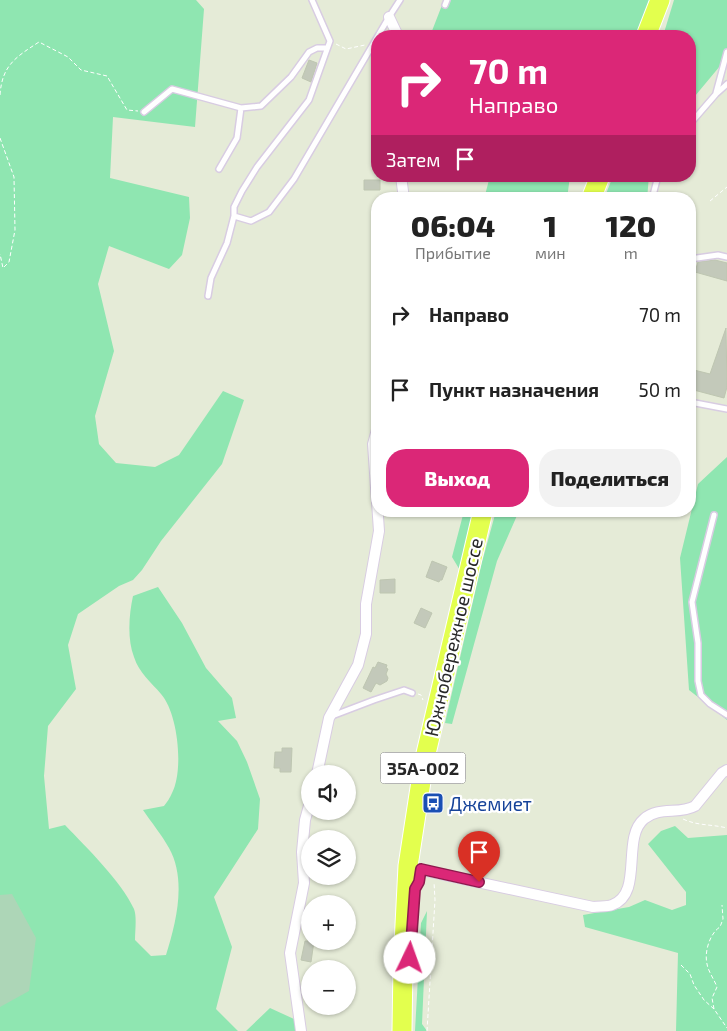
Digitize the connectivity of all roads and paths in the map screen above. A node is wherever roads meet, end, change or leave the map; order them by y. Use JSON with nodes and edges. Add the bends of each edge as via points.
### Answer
{"nodes":[{"id":1,"x":312,"y":0,"type":"edge"},
{"id":2,"x":400,"y":0,"type":"edge"},
{"id":3,"x":660,"y":0,"type":"edge"},
{"id":4,"x":666,"y":0,"type":"edge"},
{"id":5,"x":389,"y":17,"type":"junction"},
{"id":6,"x":381,"y":30,"type":"edge"},
{"id":7,"x":395,"y":30,"type":"edge"},
{"id":8,"x":648,"y":30,"type":"edge"},
{"id":9,"x":655,"y":30,"type":"edge"},
{"id":10,"x":330,"y":41,"type":"junction"},
{"id":11,"x":371,"y":43,"type":"edge"},
{"id":12,"x":371,"y":46,"type":"edge"},
{"id":13,"x":327,"y":48,"type":"junction"},
{"id":14,"x":727,"y":52,"type":"edge"},
{"id":15,"x":727,"y":84,"type":"edge"},
{"id":16,"x":0,"y":94,"type":"edge"},
{"id":17,"x":716,"y":94,"type":"junction"},
{"id":18,"x":241,"y":108,"type":"junction"},
{"id":19,"x":144,"y":112,"type":"joint"},
{"id":20,"x":696,"y":117,"type":"edge"},
{"id":21,"x":0,"y":138,"type":"edge"},
{"id":22,"x":219,"y":169,"type":"dead end"},
{"id":23,"x":727,"y":187,"type":"edge"},
{"id":24,"x":710,"y":201,"type":"dead end"},
{"id":25,"x":234,"y":216,"type":"junction"},
{"id":26,"x":0,"y":254,"type":"edge"},
{"id":27,"x":727,"y":257,"type":"edge"},
{"id":28,"x":696,"y":258,"type":"edge"},
{"id":29,"x":208,"y":296,"type":"dead end"},
{"id":30,"x":696,"y":403,"type":"edge"},
{"id":31,"x":727,"y":409,"type":"edge"},
{"id":32,"x":714,"y":515,"type":"dead end"},
{"id":33,"x":378,"y":517,"type":"edge"},
{"id":34,"x":482,"y":517,"type":"edge"},
{"id":35,"x":488,"y":517,"type":"edge"},
{"id":36,"x":412,"y":693,"type":"dead end"},
{"id":37,"x":727,"y":715,"type":"edge"},
{"id":38,"x":329,"y":718,"type":"junction"},
{"id":39,"x":320,"y":765,"type":"edge"},
{"id":40,"x":727,"y":770,"type":"edge"},
{"id":41,"x":670,"y":810,"type":"junction"},
{"id":42,"x":305,"y":820,"type":"edge"},
{"id":43,"x":727,"y":828,"type":"edge"},
{"id":44,"x":413,"y":836,"type":"junction"},
{"id":45,"x":420,"y":867,"type":"junction"},
{"id":46,"x":411,"y":891,"type":"junction"},
{"id":47,"x":722,"y":905,"type":"dead end"},
{"id":48,"x":681,"y":966,"type":"dead end"},
{"id":49,"x":714,"y":1009,"type":"junction"},
{"id":50,"x":727,"y":1028,"type":"edge"},
{"id":51,"x":301,"y":1031,"type":"edge"},
{"id":52,"x":402,"y":1031,"type":"edge"},
{"id":53,"x":409,"y":1031,"type":"edge"},
{"id":54,"x":427,"y":1031,"type":"edge"}],
"edges":[{"from":1,"to":10,"type":"lane"},
{"from":2,"to":5,"type":"lane"},
{"from":3,"to":8,"type":"highway"},
{"from":4,"to":9,"type":"highway"},
{"from":5,"to":6,"type":"lane"},
{"from":5,"to":7,"type":"street"},
{"from":10,"to":11,"type":"path","via":[[346,49]]},
{"from":10,"to":13,"type":"lane"},
{"from":12,"to":25,"type":"lane","via":[[294,179],[268,212],[251,221]]},
{"from":13,"to":18,"type":"lane","via":[[308,52],[290,77],[261,106]]},
{"from":13,"to":25,"type":"lane","via":[[310,100],[257,168],[234,207]]},
{"from":14,"to":17,"type":"lane"},
{"from":15,"to":17,"type":"lane"},
{"from":16,"to":19,"type":"path","via":[[1,83],[12,59],[39,42],[68,57],[81,70],[107,76],[127,110]]},
{"from":17,"to":20,"type":"lane"},
{"from":18,"to":19,"type":"lane","via":[[172,89]]},
{"from":18,"to":22,"type":"lane","via":[[237,138]]},
{"from":21,"to":26,"type":"path","via":[[14,177],[15,230],[9,262],[3,268]]},
{"from":23,"to":24,"type":"path"},
{"from":25,"to":29,"type":"lane","via":[[227,243],[211,278]]},
{"from":27,"to":28,"type":"lane"},
{"from":30,"to":31,"type":"lane"},
{"from":32,"to":37,"type":"lane","via":[[692,602],[701,695]]},
{"from":33,"to":38,"type":"street","via":[[379,531],[366,604],[366,634],[358,665]]},
{"from":34,"to":44,"type":"highway","name":"Южнобережное шоссе","number":"35А-002","via":[[424,762]]},
{"from":35,"to":45,"type":"highway","name":"Южнобережное шоссе","number":"35А-002","via":[[431,763]]},
{"from":36,"to":38,"type":"lane","via":[[404,690]]},
{"from":38,"to":39,"type":"street"},
{"from":40,"to":41,"type":"street","via":[[695,806],[689,810]]},
{"from":41,"to":43,"type":"path","via":[[684,820],[704,827]]},
{"from":41,"to":45,"type":"street","via":[[644,820],[635,832],[628,891],[613,905],[593,907]]},
{"from":42,"to":51,"type":"street","via":[[304,883],[290,953]]},
{"from":44,"to":45,"type":"highway","via":[[417,840]]},
{"from":44,"to":46,"type":"highway","name":"Южнобережное шоссе","number":"35А-002"},
{"from":45,"to":46,"type":"highway","name":"Южнобережное шоссе","number":"35А-002"},
{"from":45,"to":54,"type":"path","via":[[435,900]]},
{"from":46,"to":52,"type":"highway","name":"Южнобережное шоссе","number":"35А-002"},
{"from":46,"to":53,"type":"highway","name":"Южнобережное шоссе","number":"35А-002"},
{"from":47,"to":49,"type":"path","via":[[723,919],[710,938],[706,957],[717,987],[712,998]]},
{"from":48,"to":49,"type":"path"},
{"from":49,"to":50,"type":"path"}]}
